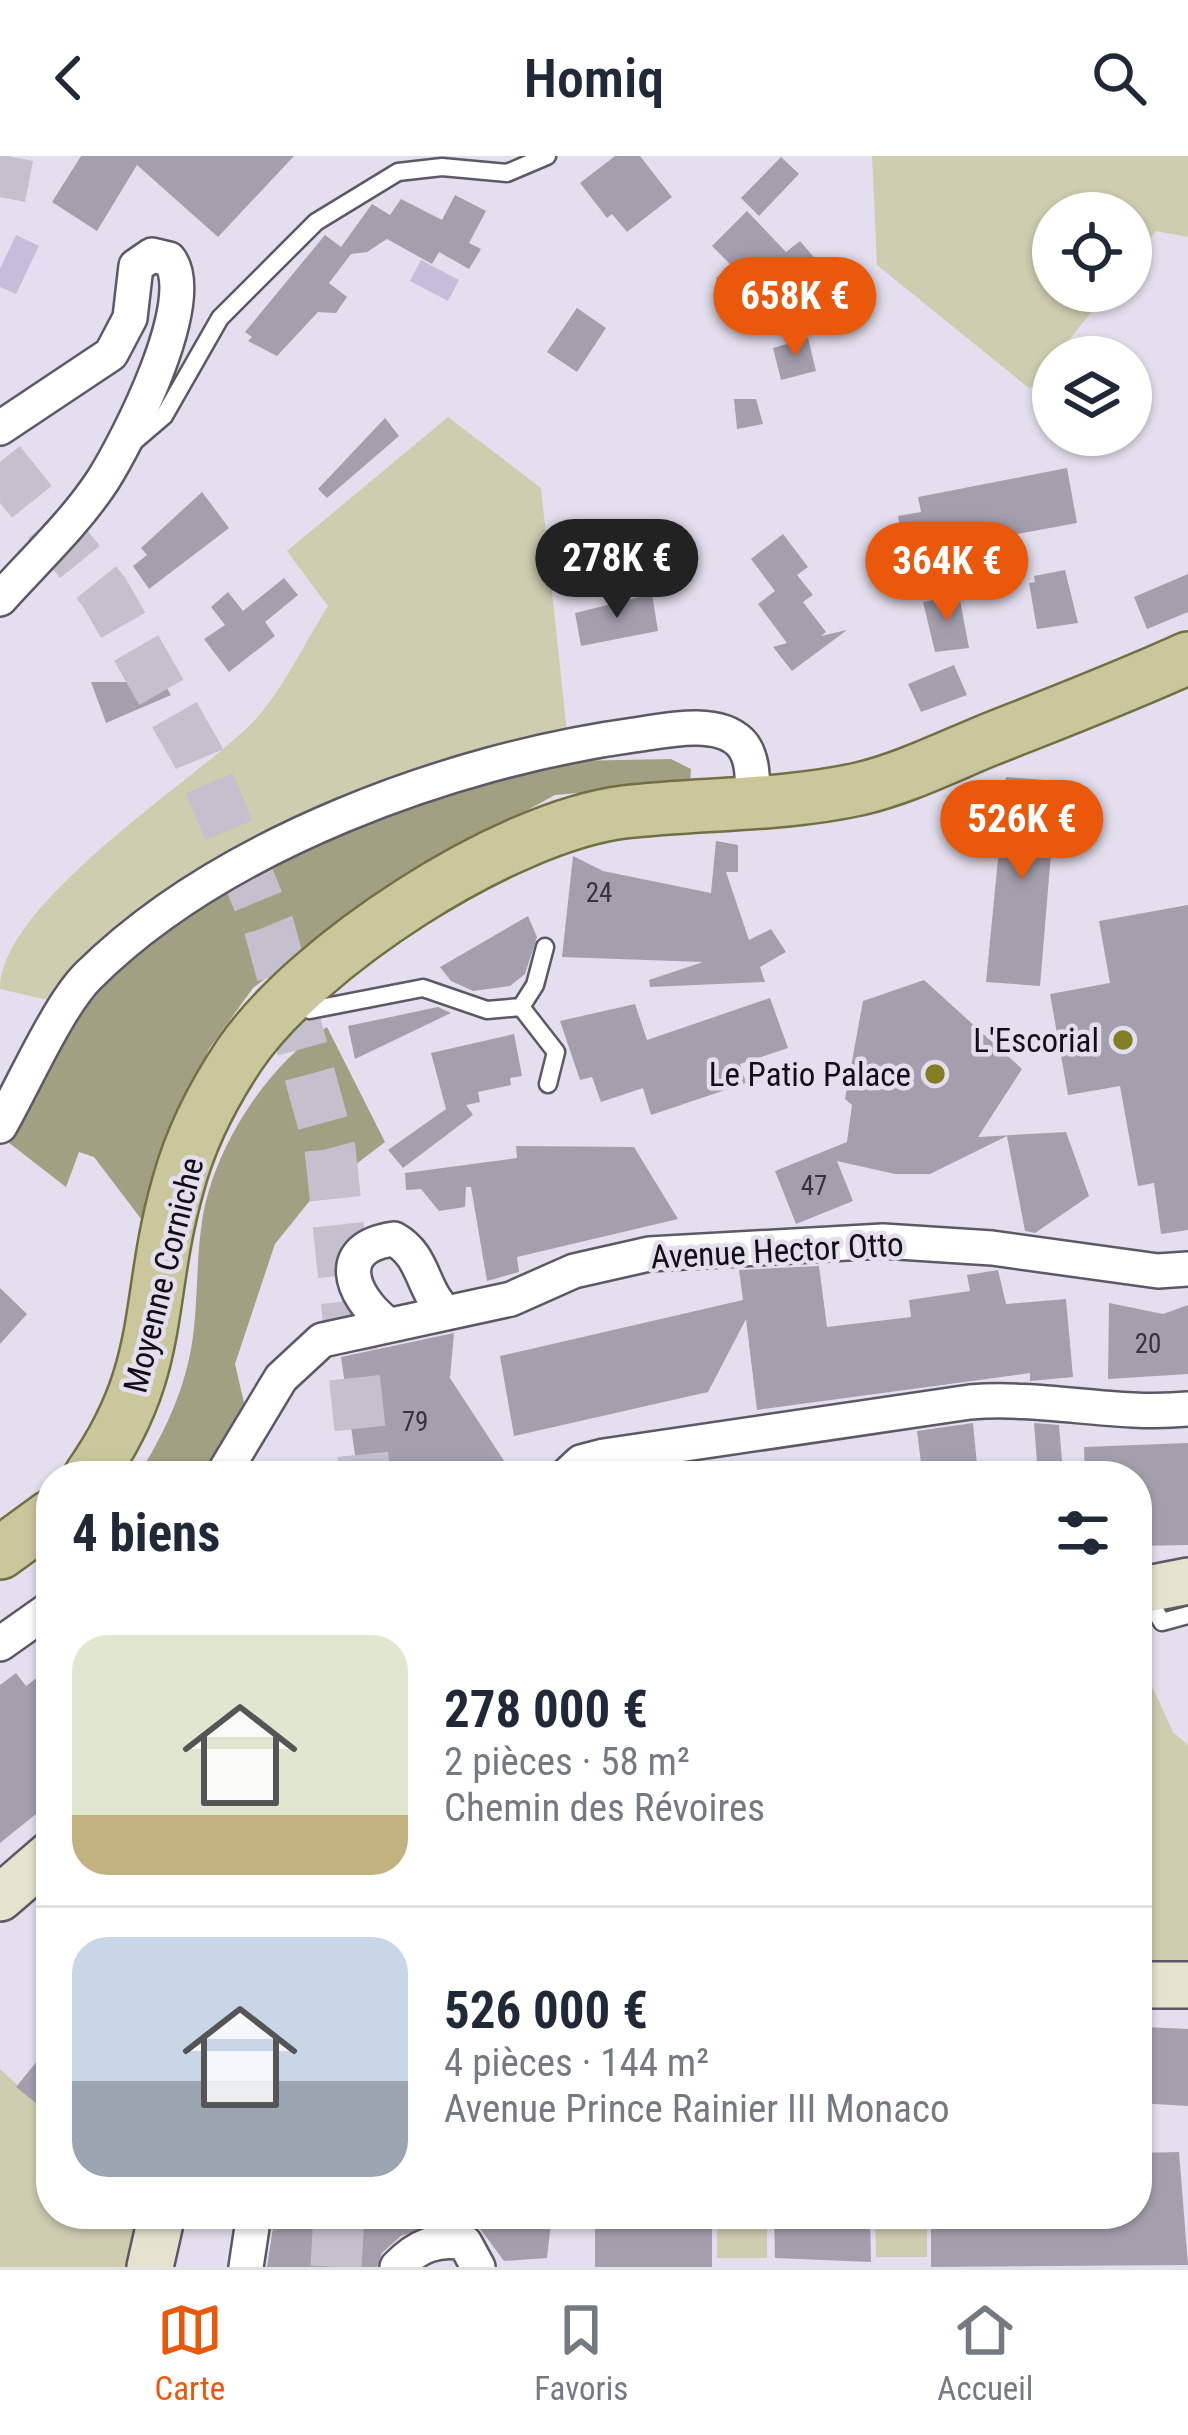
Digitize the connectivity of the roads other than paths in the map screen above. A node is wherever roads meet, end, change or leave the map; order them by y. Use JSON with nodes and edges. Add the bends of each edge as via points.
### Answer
{"nodes":[{"id":1,"x":547,"y":156,"type":"edge"},
{"id":2,"x":0,"y":428,"type":"edge"},
{"id":3,"x":116,"y":449,"type":"junction"},
{"id":4,"x":0,"y":599,"type":"edge"},
{"id":5,"x":1188,"y":658,"type":"edge"},
{"id":6,"x":753,"y":803,"type":"junction"},
{"id":7,"x":545,"y":947,"type":"dead end"},
{"id":8,"x":284,"y":1003,"type":"junction"},
{"id":9,"x":521,"y":1007,"type":"junction"},
{"id":10,"x":548,"y":1084,"type":"dead end"},
{"id":11,"x":0,"y":1126,"type":"edge"},
{"id":12,"x":1188,"y":1269,"type":"edge"},
{"id":13,"x":446,"y":1313,"type":"junction"},
{"id":14,"x":386,"y":1323,"type":"junction"},
{"id":15,"x":1188,"y":1409,"type":"edge"},
{"id":16,"x":101,"y":1461,"type":"edge"},
{"id":17,"x":231,"y":1461,"type":"edge"},
{"id":18,"x":585,"y":1461,"type":"edge"},
{"id":19,"x":36,"y":1527,"type":"edge"},
{"id":20,"x":0,"y":1553,"type":"edge"},
{"id":21,"x":1188,"y":1581,"type":"edge"},
{"id":22,"x":1152,"y":1588,"type":"edge"},
{"id":23,"x":1152,"y":1608,"type":"edge"},
{"id":24,"x":1188,"y":1615,"type":"edge"},
{"id":25,"x":36,"y":1616,"type":"edge"},
{"id":26,"x":0,"y":1644,"type":"edge"},
{"id":27,"x":36,"y":1867,"type":"edge"},
{"id":28,"x":0,"y":1898,"type":"edge"},
{"id":29,"x":1152,"y":1985,"type":"edge"},
{"id":30,"x":1188,"y":1985,"type":"edge"},
{"id":31,"x":159,"y":2229,"type":"edge"},
{"id":32,"x":252,"y":2229,"type":"edge"},
{"id":33,"x":150,"y":2267,"type":"edge"},
{"id":34,"x":247,"y":2267,"type":"edge"},
{"id":35,"x":397,"y":2267,"type":"edge"},
{"id":36,"x":478,"y":2267,"type":"edge"}],
"edges":[{"from":1,"to":3,"type":"lane","via":[[507,173],[442,166],[398,172],[350,198],[245,288],[198,350],[164,416],[140,440]]},
{"from":2,"to":3,"type":"street","via":[[111,354],[130,318],[136,266],[158,255],[178,274],[168,336],[153,388]]},
{"from":3,"to":4,"type":"street","via":[[92,495]]},
{"from":5,"to":6,"type":"main road","name":"Moyenne Corniche","via":[[861,789]]},
{"from":6,"to":8,"type":"main road","name":"Moyenne Corniche","via":[[620,813],[545,832],[464,872],[350,945]]},
{"from":6,"to":11,"type":"street","via":[[741,742],[715,729],[555,746],[404,788],[254,860],[156,920],[85,978]]},
{"from":7,"to":9,"type":"lane"},
{"from":8,"to":9,"type":"lane","via":[[310,1010],[424,988],[488,1010]]},
{"from":8,"to":16,"type":"main road","name":"Moyenne Corniche","via":[[242,1051],[202,1123],[178,1184],[149,1358],[123,1430]]},
{"from":9,"to":10,"type":"lane","via":[[556,1052]]},
{"from":12,"to":13,"type":"street","name":"Avenue Hector Otto","via":[[926,1243],[704,1248],[574,1271],[511,1299]]},
{"from":13,"to":14,"type":"street","name":"Avenue Hector Otto"},
{"from":13,"to":14,"type":"street","via":[[431,1298],[417,1255],[394,1239],[362,1251],[353,1270],[359,1296]]},
{"from":14,"to":17,"type":"street","name":"Avenue Hector Otto","via":[[322,1340],[292,1364]]},
{"from":15,"to":18,"type":"street","via":[[1025,1397]]},
{"from":19,"to":20,"type":"main road"},
{"from":21,"to":22,"type":"main road"},
{"from":23,"to":24,"type":"lane","via":[[1162,1622]]},
{"from":25,"to":26,"type":"street"},
{"from":27,"to":28,"type":"main road"},
{"from":29,"to":30,"type":"main road"},
{"from":31,"to":33,"type":"main road"},
{"from":32,"to":34,"type":"street"},
{"from":35,"to":36,"type":"street","via":[[419,2248],[448,2240],[465,2243]]}]}
